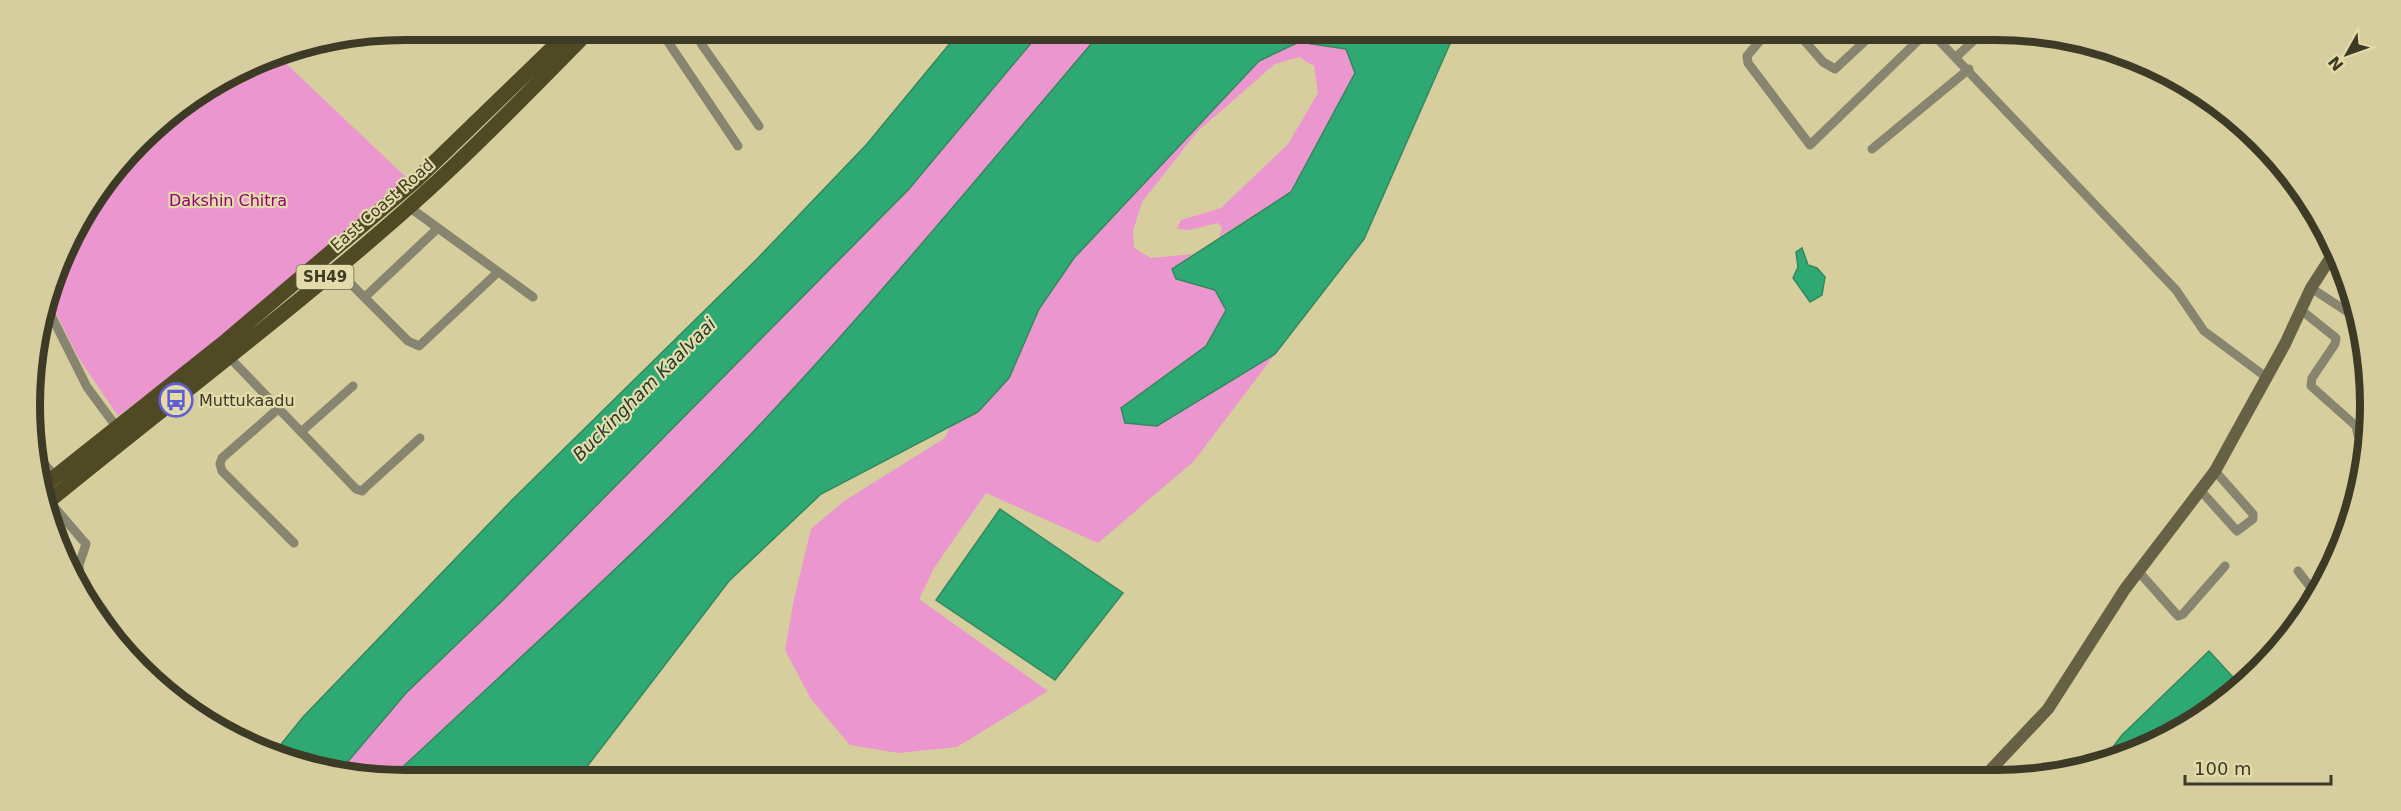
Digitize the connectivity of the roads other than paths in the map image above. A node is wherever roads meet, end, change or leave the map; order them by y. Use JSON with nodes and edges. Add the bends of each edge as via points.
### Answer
{"nodes":[{"id":1,"x":561,"y":40,"type":"edge"},
{"id":2,"x":579,"y":40,"type":"edge"},
{"id":3,"x":667,"y":40,"type":"edge"},
{"id":4,"x":700,"y":40,"type":"edge"},
{"id":5,"x":1760,"y":40,"type":"edge"},
{"id":6,"x":1804,"y":40,"type":"edge"},
{"id":7,"x":1865,"y":40,"type":"edge"},
{"id":8,"x":1919,"y":40,"type":"edge"},
{"id":9,"x":1939,"y":40,"type":"edge"},
{"id":10,"x":1974,"y":40,"type":"edge"},
{"id":11,"x":1956,"y":57,"type":"junction"},
{"id":12,"x":1969,"y":69,"type":"junction"},
{"id":13,"x":759,"y":126,"type":"dead end"},
{"id":14,"x":738,"y":146,"type":"dead end"},
{"id":15,"x":1872,"y":149,"type":"dead end"},
{"id":16,"x":421,"y":186,"type":"junction"},
{"id":17,"x":409,"y":207,"type":"junction"},
{"id":18,"x":438,"y":228,"type":"junction"},
{"id":19,"x":2330,"y":259,"type":"edge"},
{"id":20,"x":336,"y":269,"type":"junction"},
{"id":21,"x":497,"y":273,"type":"junction"},
{"id":22,"x":2311,"y":288,"type":"junction"},
{"id":23,"x":364,"y":297,"type":"junction"},
{"id":24,"x":533,"y":297,"type":"dead end"},
{"id":25,"x":2301,"y":310,"type":"junction"},
{"id":26,"x":2348,"y":312,"type":"edge"},
{"id":27,"x":52,"y":317,"type":"edge"},
{"id":28,"x":229,"y":357,"type":"junction"},
{"id":29,"x":2266,"y":377,"type":"junction"},
{"id":30,"x":353,"y":386,"type":"dead end"},
{"id":31,"x":279,"y":408,"type":"junction"},
{"id":32,"x":118,"y":429,"type":"junction"},
{"id":33,"x":301,"y":432,"type":"junction"},
{"id":34,"x":2359,"y":437,"type":"edge"},
{"id":35,"x":420,"y":438,"type":"dead end"},
{"id":36,"x":46,"y":466,"type":"edge"},
{"id":37,"x":2215,"y":471,"type":"junction"},
{"id":38,"x":55,"y":476,"type":"junction"},
{"id":39,"x":49,"y":481,"type":"edge"},
{"id":40,"x":2201,"y":491,"type":"junction"},
{"id":41,"x":53,"y":498,"type":"edge"},
{"id":42,"x":58,"y":515,"type":"edge"},
{"id":43,"x":294,"y":543,"type":"dead end"},
{"id":44,"x":2225,"y":566,"type":"dead end"},
{"id":45,"x":79,"y":570,"type":"edge"},
{"id":46,"x":2298,"y":571,"type":"dead end"},
{"id":47,"x":2139,"y":572,"type":"junction"},
{"id":48,"x":2312,"y":589,"type":"edge"},
{"id":49,"x":1991,"y":770,"type":"edge"}],
"edges":[{"from":1,"to":16,"type":"main road","name":"East Coast Road","number":"SH49"},
{"from":2,"to":16,"type":"main road","name":"East Coast Road","number":"SH49"},
{"from":3,"to":14,"type":"street"},
{"from":4,"to":13,"type":"street"},
{"from":5,"to":8,"type":"street","via":[[1747,56],[1748,63],[1810,145]]},
{"from":6,"to":7,"type":"street","via":[[1823,62],[1835,69]]},
{"from":9,"to":11,"type":"street"},
{"from":10,"to":11,"type":"street"},
{"from":11,"to":12,"type":"street"},
{"from":12,"to":15,"type":"street"},
{"from":12,"to":29,"type":"street","via":[[2176,290],[2204,331]]},
{"from":16,"to":17,"type":"main road","name":"East Coast Road","number":"SH49"},
{"from":16,"to":32,"type":"main road","name":"East Coast Road","number":"SH49"},
{"from":17,"to":18,"type":"street"},
{"from":17,"to":20,"type":"main road","name":"East Coast Road","number":"SH49"},
{"from":18,"to":21,"type":"street"},
{"from":18,"to":23,"type":"street"},
{"from":19,"to":22,"type":"street"},
{"from":20,"to":23,"type":"street"},
{"from":20,"to":28,"type":"main road","name":"East Coast Road","number":"SH49"},
{"from":21,"to":23,"type":"street","via":[[419,346],[408,341]]},
{"from":21,"to":24,"type":"street"},
{"from":22,"to":25,"type":"street"},
{"from":22,"to":26,"type":"street"},
{"from":25,"to":29,"type":"street"},
{"from":25,"to":34,"type":"street","via":[[2336,338],[2311,386],[2356,426]]},
{"from":27,"to":32,"type":"street","via":[[87,387]]},
{"from":28,"to":31,"type":"street"},
{"from":28,"to":41,"type":"main road","name":"East Coast Road","number":"SH49"},
{"from":29,"to":37,"type":"street"},
{"from":30,"to":33,"type":"street"},
{"from":31,"to":33,"type":"street"},
{"from":31,"to":43,"type":"street","via":[[220,464],[222,471]]},
{"from":32,"to":38,"type":"main road","name":"East Coast Road","number":"SH49"},
{"from":33,"to":35,"type":"street","via":[[348,482],[362,491]]},
{"from":36,"to":38,"type":"street"},
{"from":37,"to":40,"type":"street"},
{"from":37,"to":40,"type":"street","via":[[2253,514],[2253,519],[2237,531]]},
{"from":38,"to":39,"type":"main road","name":"East Coast Road","number":"SH49"},
{"from":40,"to":47,"type":"street"},
{"from":42,"to":45,"type":"street","via":[[86,544]]},
{"from":44,"to":47,"type":"street","via":[[2178,616]]},
{"from":46,"to":48,"type":"street"},
{"from":47,"to":49,"type":"street","via":[[2048,709]]}]}
